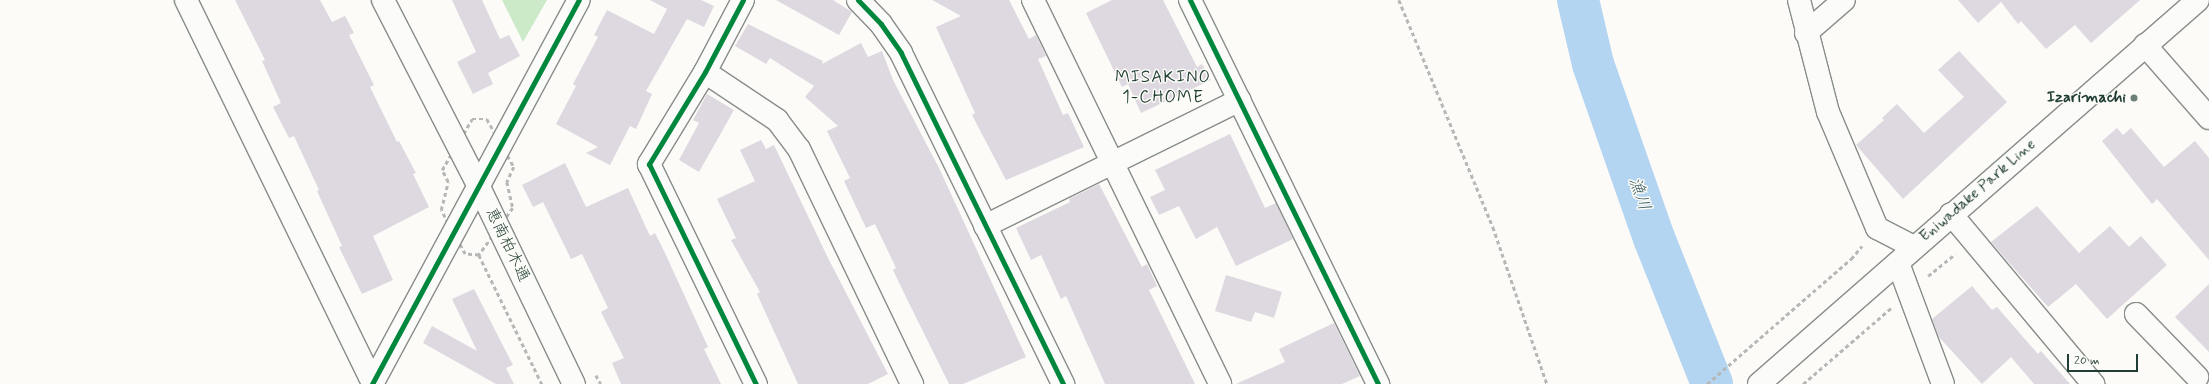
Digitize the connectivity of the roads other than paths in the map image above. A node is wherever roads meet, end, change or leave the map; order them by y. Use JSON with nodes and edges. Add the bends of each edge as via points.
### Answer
{"nodes":[{"id":1,"x":186,"y":0,"type":"edge"},
{"id":2,"x":383,"y":0,"type":"edge"},
{"id":3,"x":579,"y":0,"type":"edge"},
{"id":4,"x":743,"y":0,"type":"edge"},
{"id":5,"x":858,"y":0,"type":"edge"},
{"id":6,"x":1033,"y":0,"type":"edge"},
{"id":7,"x":1190,"y":0,"type":"edge"},
{"id":8,"x":1799,"y":0,"type":"edge"},
{"id":9,"x":1844,"y":0,"type":"edge"},
{"id":10,"x":2198,"y":0,"type":"edge"},
{"id":11,"x":1806,"y":33,"type":"junction"},
{"id":12,"x":2145,"y":45,"type":"junction"},
{"id":13,"x":705,"y":72,"type":"junction"},
{"id":14,"x":1240,"y":100,"type":"junction"},
{"id":15,"x":2209,"y":118,"type":"edge"},
{"id":16,"x":1111,"y":162,"type":"junction"},
{"id":17,"x":479,"y":186,"type":"junction"},
{"id":18,"x":1951,"y":214,"type":"junction"},
{"id":19,"x":985,"y":226,"type":"junction"},
{"id":20,"x":1914,"y":247,"type":"junction"},
{"id":21,"x":1898,"y":263,"type":"junction"},
{"id":22,"x":2136,"y":314,"type":"dead end"},
{"id":23,"x":2198,"y":376,"type":"edge"},
{"id":24,"x":372,"y":383,"type":"edge"},
{"id":25,"x":1059,"y":383,"type":"edge"},
{"id":26,"x":574,"y":384,"type":"edge"},
{"id":27,"x":756,"y":384,"type":"edge"},
{"id":28,"x":912,"y":384,"type":"edge"},
{"id":29,"x":1220,"y":384,"type":"edge"},
{"id":30,"x":1378,"y":384,"type":"edge"},
{"id":31,"x":1760,"y":384,"type":"edge"},
{"id":32,"x":1943,"y":384,"type":"edge"},
{"id":33,"x":2093,"y":384,"type":"edge"}],
"edges":[{"from":1,"to":24,"type":"street"},
{"from":2,"to":17,"type":"street","name":"恵南柏木通"},
{"from":3,"to":17,"type":"street"},
{"from":4,"to":13,"type":"street"},
{"from":5,"to":19,"type":"street","via":[[881,24],[901,53]]},
{"from":6,"to":16,"type":"street"},
{"from":7,"to":14,"type":"street"},
{"from":8,"to":11,"type":"street"},
{"from":9,"to":11,"type":"street"},
{"from":10,"to":12,"type":"street","name":"Eniwadake Park Line"},
{"from":11,"to":20,"type":"street","via":[[1828,112],[1876,228]]},
{"from":12,"to":15,"type":"street"},
{"from":12,"to":18,"type":"street","name":"Eniwadake Park Line"},
{"from":13,"to":27,"type":"street","via":[[649,164]]},
{"from":13,"to":28,"type":"street","via":[[777,120],[799,149]]},
{"from":14,"to":16,"type":"street"},
{"from":14,"to":30,"type":"street"},
{"from":16,"to":19,"type":"street"},
{"from":16,"to":29,"type":"street"},
{"from":17,"to":24,"type":"street"},
{"from":17,"to":26,"type":"street","name":"恵南柏木通"},
{"from":18,"to":20,"type":"street","name":"Eniwadake Park Line"},
{"from":18,"to":33,"type":"street"},
{"from":19,"to":25,"type":"street"},
{"from":20,"to":21,"type":"street","name":"Eniwadake Park Line"},
{"from":21,"to":31,"type":"street","name":"Eniwadake Park Line"},
{"from":21,"to":32,"type":"street"},
{"from":22,"to":23,"type":"street"}]}
